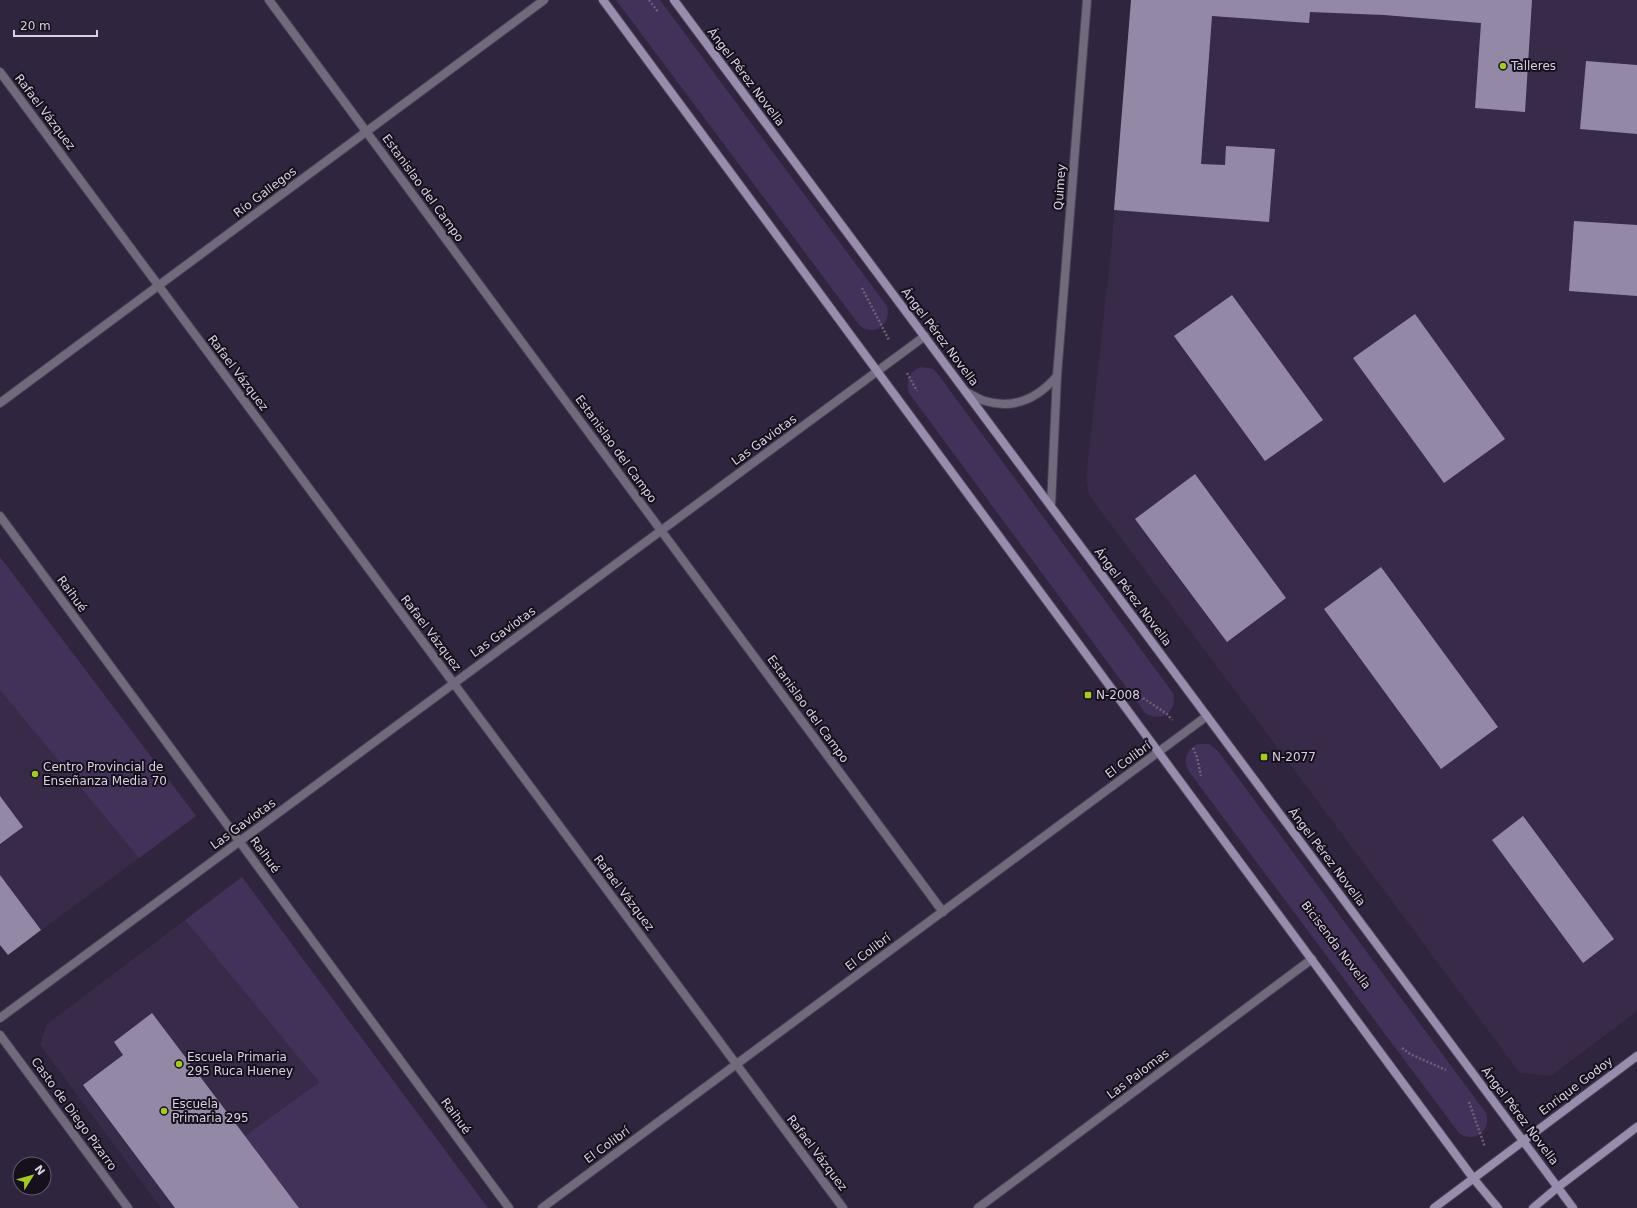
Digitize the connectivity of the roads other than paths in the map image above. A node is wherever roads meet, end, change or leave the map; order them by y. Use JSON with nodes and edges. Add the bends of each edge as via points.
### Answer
{"nodes":[{"id":1,"x":269,"y":0,"type":"edge"},
{"id":2,"x":544,"y":0,"type":"edge"},
{"id":3,"x":602,"y":0,"type":"edge"},
{"id":4,"x":674,"y":0,"type":"edge"},
{"id":5,"x":1087,"y":0,"type":"edge"},
{"id":6,"x":0,"y":72,"type":"edge"},
{"id":7,"x":367,"y":132,"type":"junction"},
{"id":8,"x":158,"y":286,"type":"junction"},
{"id":9,"x":924,"y":336,"type":"junction"},
{"id":10,"x":877,"y":372,"type":"junction"},
{"id":11,"x":1057,"y":376,"type":"junction"},
{"id":12,"x":965,"y":391,"type":"junction"},
{"id":13,"x":0,"y":403,"type":"edge"},
{"id":14,"x":1051,"y":506,"type":"junction"},
{"id":15,"x":0,"y":516,"type":"edge"},
{"id":16,"x":662,"y":530,"type":"junction"},
{"id":17,"x":454,"y":684,"type":"junction"},
{"id":18,"x":1207,"y":716,"type":"junction"},
{"id":19,"x":1159,"y":752,"type":"junction"},
{"id":20,"x":240,"y":842,"type":"junction"},
{"id":21,"x":943,"y":912,"type":"junction"},
{"id":22,"x":1312,"y":959,"type":"junction"},
{"id":23,"x":0,"y":1018,"type":"edge"},
{"id":24,"x":0,"y":1035,"type":"edge"},
{"id":25,"x":1637,"y":1056,"type":"edge"},
{"id":26,"x":736,"y":1065,"type":"junction"},
{"id":27,"x":1637,"y":1127,"type":"edge"},
{"id":28,"x":1524,"y":1141,"type":"junction"},
{"id":29,"x":1473,"y":1178,"type":"junction"},
{"id":30,"x":1558,"y":1187,"type":"junction"},
{"id":31,"x":128,"y":1208,"type":"edge"},
{"id":32,"x":509,"y":1208,"type":"edge"},
{"id":33,"x":542,"y":1208,"type":"edge"},
{"id":34,"x":843,"y":1208,"type":"edge"},
{"id":35,"x":978,"y":1208,"type":"edge"},
{"id":36,"x":1434,"y":1208,"type":"edge"},
{"id":37,"x":1498,"y":1208,"type":"edge"},
{"id":38,"x":1533,"y":1208,"type":"edge"},
{"id":39,"x":1573,"y":1208,"type":"edge"}],
"edges":[{"from":1,"to":7,"type":"street","name":"Estanislao del Campo"},
{"from":2,"to":7,"type":"street","name":"Río Gallegos"},
{"from":3,"to":10,"type":"main road"},
{"from":4,"to":9,"type":"main road","name":"Ángel Pérez Novella"},
{"from":5,"to":11,"type":"street","name":"Quimey"},
{"from":6,"to":8,"type":"street","name":"Rafael Vázquez"},
{"from":7,"to":8,"type":"street","name":"Río Gallegos"},
{"from":7,"to":16,"type":"street","name":"Estanislao del Campo"},
{"from":8,"to":13,"type":"street","name":"Río Gallegos"},
{"from":8,"to":17,"type":"street","name":"Rafael Vázquez"},
{"from":9,"to":10,"type":"street","name":"Las Gaviotas"},
{"from":9,"to":12,"type":"main road","name":"Ángel Pérez Novella"},
{"from":10,"to":16,"type":"street","name":"Las Gaviotas"},
{"from":10,"to":19,"type":"main road"},
{"from":11,"to":12,"type":"street","via":[[1039,394],[1014,403],[998,404],[984,401]]},
{"from":11,"to":14,"type":"street","name":"Quimey"},
{"from":12,"to":14,"type":"main road","name":"Ángel Pérez Novella"},
{"from":14,"to":18,"type":"main road","name":"Ángel Pérez Novella"},
{"from":15,"to":20,"type":"street","name":"Raihué"},
{"from":16,"to":17,"type":"street","name":"Las Gaviotas"},
{"from":16,"to":21,"type":"street","name":"Estanislao del Campo"},
{"from":17,"to":20,"type":"street","name":"Las Gaviotas"},
{"from":17,"to":26,"type":"street","name":"Rafael Vázquez"},
{"from":18,"to":19,"type":"street","name":"El Colibrí"},
{"from":18,"to":28,"type":"main road","name":"Ángel Pérez Novella"},
{"from":19,"to":21,"type":"street","name":"El Colibrí"},
{"from":19,"to":22,"type":"main road"},
{"from":20,"to":23,"type":"street","name":"Las Gaviotas"},
{"from":20,"to":32,"type":"street","name":"Raihué"},
{"from":21,"to":26,"type":"street","name":"El Colibrí"},
{"from":22,"to":29,"type":"main road"},
{"from":22,"to":35,"type":"street","name":"Las Palomas"},
{"from":24,"to":31,"type":"street","name":"Casto de Diego Pizarro"},
{"from":25,"to":28,"type":"main road","name":"Enrique Godoy"},
{"from":26,"to":33,"type":"street","name":"El Colibrí"},
{"from":26,"to":34,"type":"street","name":"Rafael Vázquez"},
{"from":27,"to":30,"type":"main road"},
{"from":28,"to":29,"type":"main road","name":"Enrique Godoy"},
{"from":28,"to":30,"type":"main road","name":"Ángel Pérez Novella"},
{"from":29,"to":36,"type":"main road","name":"Enrique Godoy"},
{"from":29,"to":37,"type":"main road"},
{"from":30,"to":38,"type":"main road"},
{"from":30,"to":39,"type":"main road","name":"Ángel Pérez Novella"}]}
